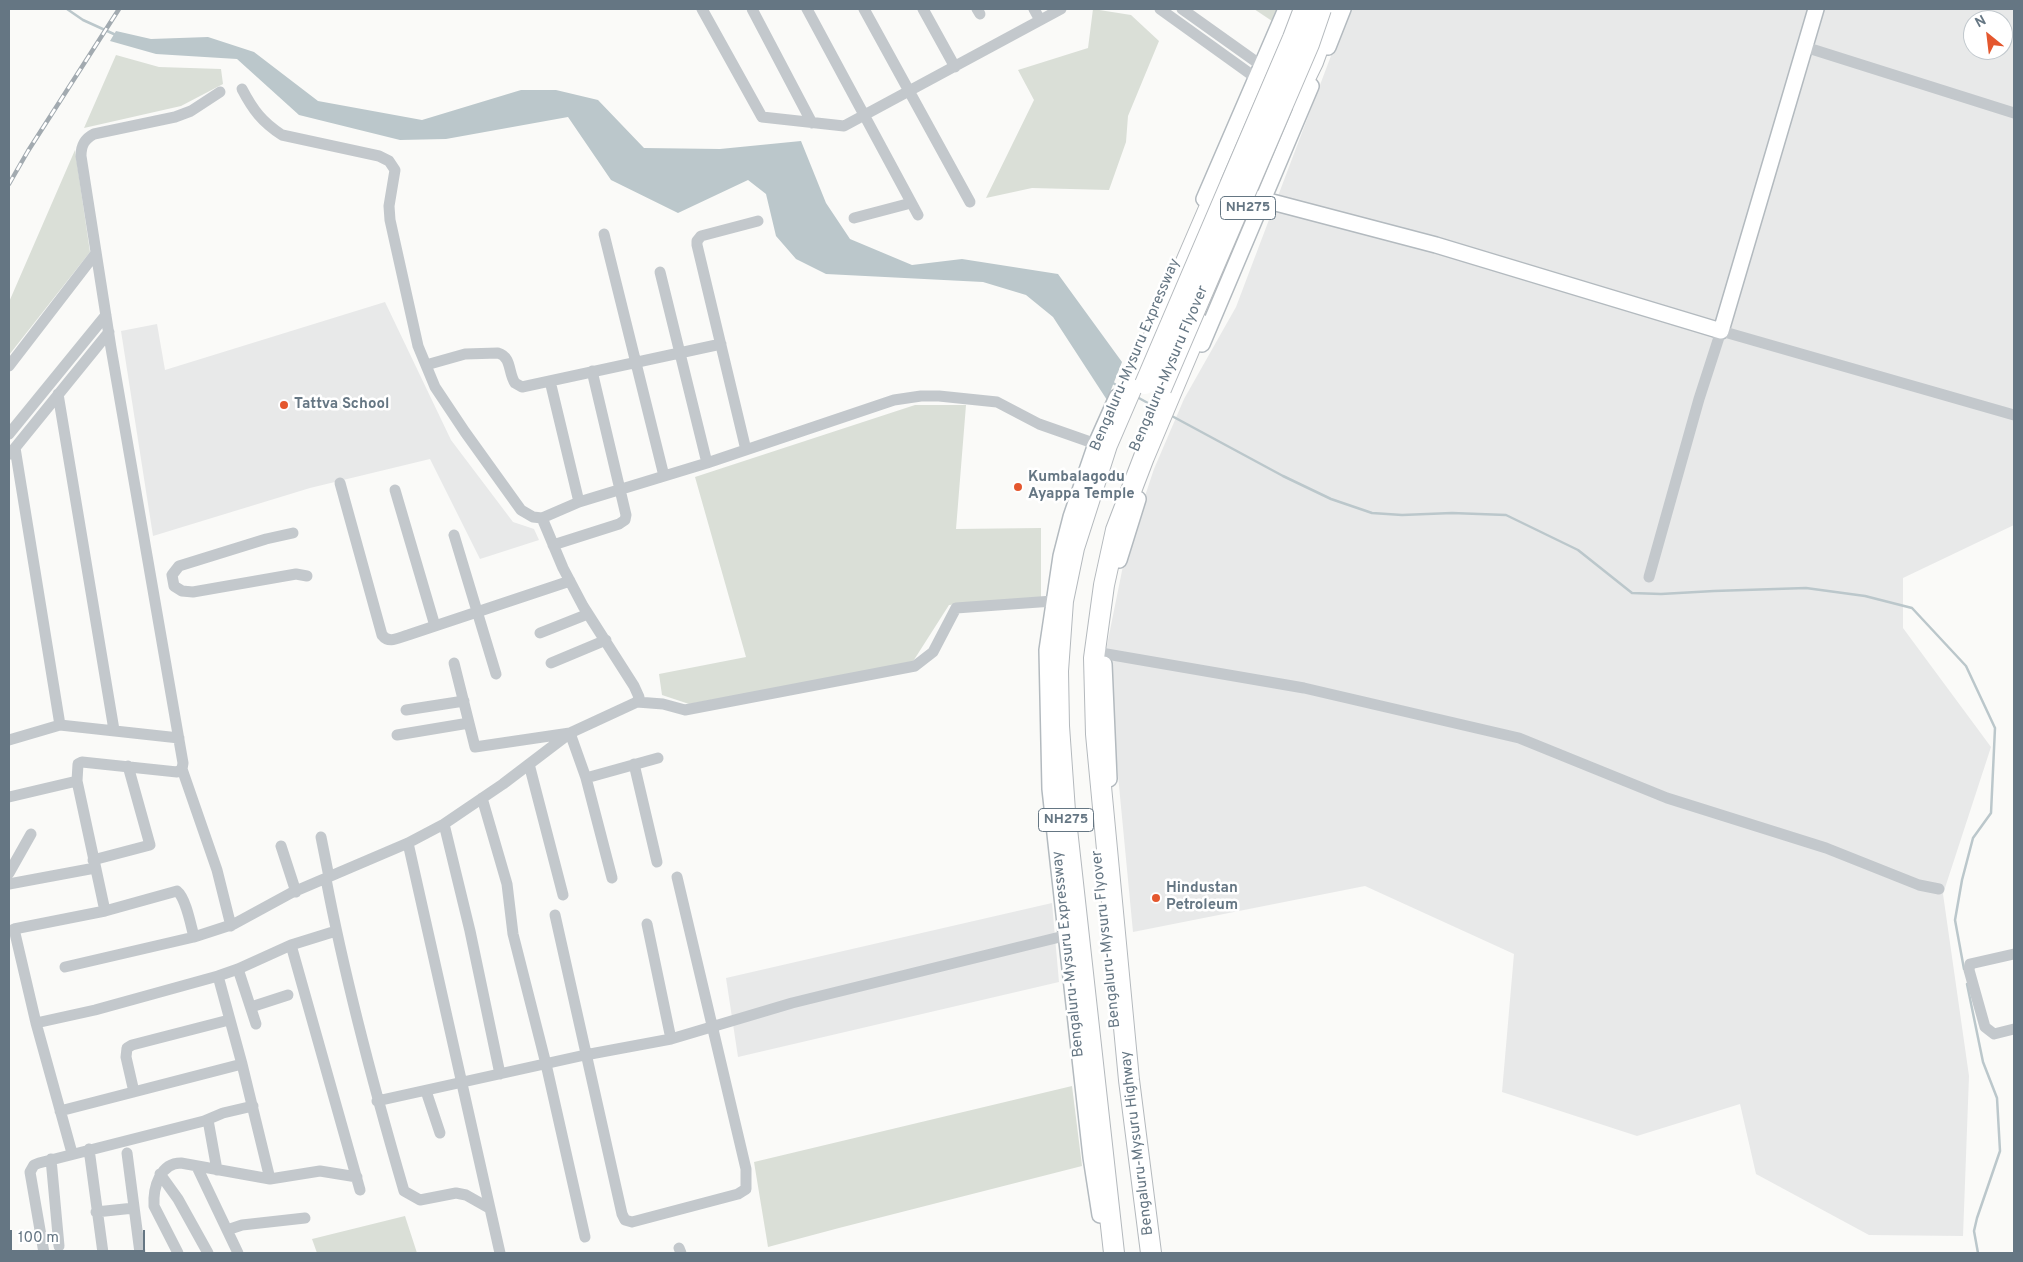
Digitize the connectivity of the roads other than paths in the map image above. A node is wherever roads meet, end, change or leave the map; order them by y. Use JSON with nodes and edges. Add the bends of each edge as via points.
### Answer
{"nodes":[{"id":1,"x":702,"y":9,"type":"edge"},
{"id":2,"x":752,"y":9,"type":"edge"},
{"id":3,"x":807,"y":9,"type":"edge"},
{"id":4,"x":864,"y":9,"type":"edge"},
{"id":5,"x":923,"y":9,"type":"edge"},
{"id":6,"x":1034,"y":9,"type":"edge"},
{"id":7,"x":1061,"y":9,"type":"edge"},
{"id":8,"x":1160,"y":9,"type":"edge"},
{"id":9,"x":1182,"y":9,"type":"edge"},
{"id":10,"x":1286,"y":9,"type":"edge"},
{"id":11,"x":1294,"y":9,"type":"edge"},
{"id":12,"x":1304,"y":9,"type":"edge"},
{"id":13,"x":1322,"y":9,"type":"edge"},
{"id":14,"x":1332,"y":9,"type":"edge"},
{"id":15,"x":1343,"y":9,"type":"edge"},
{"id":16,"x":1816,"y":9,"type":"edge"},
{"id":17,"x":1040,"y":20,"type":"junction"},
{"id":18,"x":1805,"y":47,"type":"junction"},
{"id":19,"x":955,"y":67,"type":"junction"},
{"id":20,"x":1259,"y":72,"type":"junction"},
{"id":21,"x":242,"y":89,"type":"dead end"},
{"id":22,"x":909,"y":91,"type":"junction"},
{"id":23,"x":220,"y":92,"type":"dead end"},
{"id":24,"x":2014,"y":113,"type":"edge"},
{"id":25,"x":864,"y":115,"type":"junction"},
{"id":26,"x":812,"y":123,"type":"junction"},
{"id":27,"x":1216,"y":182,"type":"junction"},
{"id":28,"x":1258,"y":198,"type":"junction"},
{"id":29,"x":970,"y":202,"type":"dead end"},
{"id":30,"x":912,"y":203,"type":"junction"},
{"id":31,"x":918,"y":214,"type":"dead end"},
{"id":32,"x":854,"y":218,"type":"dead end"},
{"id":33,"x":758,"y":221,"type":"dead end"},
{"id":34,"x":604,"y":234,"type":"dead end"},
{"id":35,"x":96,"y":253,"type":"junction"},
{"id":36,"x":660,"y":272,"type":"dead end"},
{"id":37,"x":106,"y":315,"type":"junction"},
{"id":38,"x":1721,"y":331,"type":"junction"},
{"id":39,"x":109,"y":332,"type":"junction"},
{"id":40,"x":721,"y":344,"type":"junction"},
{"id":41,"x":680,"y":353,"type":"junction"},
{"id":42,"x":636,"y":362,"type":"junction"},
{"id":43,"x":426,"y":365,"type":"junction"},
{"id":44,"x":9,"y":366,"type":"edge"},
{"id":45,"x":592,"y":371,"type":"junction"},
{"id":46,"x":550,"y":381,"type":"junction"},
{"id":47,"x":1129,"y":389,"type":"junction"},
{"id":48,"x":58,"y":394,"type":"junction"},
{"id":49,"x":2014,"y":415,"type":"edge"},
{"id":50,"x":9,"y":434,"type":"edge"},
{"id":51,"x":1096,"y":444,"type":"junction"},
{"id":52,"x":746,"y":450,"type":"junction"},
{"id":53,"x":12,"y":452,"type":"edge"},
{"id":54,"x":707,"y":463,"type":"junction"},
{"id":55,"x":664,"y":476,"type":"junction"},
{"id":56,"x":340,"y":483,"type":"dead end"},
{"id":57,"x":395,"y":490,"type":"dead end"},
{"id":58,"x":620,"y":490,"type":"junction"},
{"id":59,"x":579,"y":502,"type":"junction"},
{"id":60,"x":542,"y":518,"type":"junction"},
{"id":61,"x":293,"y":533,"type":"dead end"},
{"id":62,"x":454,"y":535,"type":"dead end"},
{"id":63,"x":553,"y":545,"type":"junction"},
{"id":64,"x":308,"y":576,"type":"dead end"},
{"id":65,"x":1649,"y":578,"type":"dead end"},
{"id":66,"x":570,"y":581,"type":"junction"},
{"id":67,"x":1053,"y":601,"type":"junction"},
{"id":68,"x":477,"y":612,"type":"junction"},
{"id":69,"x":588,"y":614,"type":"junction"},
{"id":70,"x":435,"y":626,"type":"junction"},
{"id":71,"x":540,"y":633,"type":"dead end"},
{"id":72,"x":606,"y":640,"type":"junction"},
{"id":73,"x":1099,"y":653,"type":"junction"},
{"id":74,"x":454,"y":663,"type":"dead end"},
{"id":75,"x":551,"y":663,"type":"dead end"},
{"id":76,"x":496,"y":674,"type":"dead end"},
{"id":77,"x":464,"y":701,"type":"junction"},
{"id":78,"x":637,"y":702,"type":"junction"},
{"id":79,"x":406,"y":710,"type":"dead end"},
{"id":80,"x":469,"y":724,"type":"junction"},
{"id":81,"x":60,"y":725,"type":"junction"},
{"id":82,"x":114,"y":730,"type":"junction"},
{"id":83,"x":570,"y":733,"type":"junction"},
{"id":84,"x":397,"y":734,"type":"dead end"},
{"id":85,"x":9,"y":736,"type":"edge"},
{"id":86,"x":178,"y":738,"type":"junction"},
{"id":87,"x":658,"y":758,"type":"dead end"},
{"id":88,"x":529,"y":764,"type":"junction"},
{"id":89,"x":634,"y":764,"type":"junction"},
{"id":90,"x":128,"y":766,"type":"junction"},
{"id":91,"x":182,"y":769,"type":"junction"},
{"id":92,"x":586,"y":778,"type":"junction"},
{"id":93,"x":77,"y":781,"type":"junction"},
{"id":94,"x":9,"y":797,"type":"edge"},
{"id":95,"x":482,"y":798,"type":"junction"},
{"id":96,"x":444,"y":824,"type":"junction"},
{"id":97,"x":31,"y":834,"type":"dead end"},
{"id":98,"x":321,"y":837,"type":"dead end"},
{"id":99,"x":408,"y":843,"type":"junction"},
{"id":100,"x":280,"y":846,"type":"dead end"},
{"id":101,"x":657,"y":862,"type":"dead end"},
{"id":102,"x":94,"y":864,"type":"junction"},
{"id":103,"x":9,"y":873,"type":"edge"},
{"id":104,"x":677,"y":877,"type":"dead end"},
{"id":105,"x":327,"y":878,"type":"junction"},
{"id":106,"x":612,"y":878,"type":"dead end"},
{"id":107,"x":9,"y":884,"type":"edge"},
{"id":108,"x":1938,"y":889,"type":"dead end"},
{"id":109,"x":296,"y":892,"type":"junction"},
{"id":110,"x":563,"y":895,"type":"dead end"},
{"id":111,"x":105,"y":911,"type":"junction"},
{"id":112,"x":555,"y":915,"type":"dead end"},
{"id":113,"x":647,"y":924,"type":"dead end"},
{"id":114,"x":231,"y":926,"type":"junction"},
{"id":115,"x":336,"y":931,"type":"junction"},
{"id":116,"x":1068,"y":935,"type":"junction"},
{"id":117,"x":194,"y":937,"type":"junction"},
{"id":118,"x":292,"y":945,"type":"junction"},
{"id":119,"x":2014,"y":954,"type":"edge"},
{"id":120,"x":14,"y":956,"type":"edge"},
{"id":121,"x":65,"y":967,"type":"dead end"},
{"id":122,"x":238,"y":969,"type":"junction"},
{"id":123,"x":218,"y":976,"type":"junction"},
{"id":124,"x":288,"y":995,"type":"dead end"},
{"id":125,"x":251,"y":1007,"type":"junction"},
{"id":126,"x":229,"y":1020,"type":"junction"},
{"id":127,"x":36,"y":1023,"type":"junction"},
{"id":128,"x":256,"y":1024,"type":"dead end"},
{"id":129,"x":713,"y":1028,"type":"junction"},
{"id":130,"x":2014,"y":1029,"type":"edge"},
{"id":131,"x":671,"y":1039,"type":"junction"},
{"id":132,"x":585,"y":1055,"type":"junction"},
{"id":133,"x":242,"y":1064,"type":"junction"},
{"id":134,"x":546,"y":1064,"type":"junction"},
{"id":135,"x":500,"y":1074,"type":"junction"},
{"id":136,"x":461,"y":1082,"type":"junction"},
{"id":137,"x":426,"y":1091,"type":"junction"},
{"id":138,"x":134,"y":1092,"type":"junction"},
{"id":139,"x":378,"y":1101,"type":"junction"},
{"id":140,"x":252,"y":1106,"type":"junction"},
{"id":141,"x":60,"y":1110,"type":"junction"},
{"id":142,"x":208,"y":1120,"type":"junction"},
{"id":143,"x":440,"y":1133,"type":"dead end"},
{"id":144,"x":89,"y":1149,"type":"junction"},
{"id":145,"x":72,"y":1153,"type":"junction"},
{"id":146,"x":128,"y":1153,"type":"dead end"},
{"id":147,"x":50,"y":1159,"type":"junction"},
{"id":148,"x":197,"y":1167,"type":"junction"},
{"id":149,"x":217,"y":1170,"type":"junction"},
{"id":150,"x":160,"y":1174,"type":"junction"},
{"id":151,"x":358,"y":1177,"type":"junction"},
{"id":152,"x":270,"y":1179,"type":"junction"},
{"id":153,"x":360,"y":1190,"type":"dead end"},
{"id":154,"x":134,"y":1208,"type":"junction"},
{"id":155,"x":489,"y":1208,"type":"junction"},
{"id":156,"x":96,"y":1212,"type":"junction"},
{"id":157,"x":305,"y":1218,"type":"dead end"},
{"id":158,"x":227,"y":1230,"type":"junction"},
{"id":159,"x":585,"y":1237,"type":"dead end"},
{"id":160,"x":59,"y":1246,"type":"dead end"},
{"id":161,"x":44,"y":1253,"type":"edge"},
{"id":162,"x":103,"y":1253,"type":"edge"},
{"id":163,"x":140,"y":1253,"type":"edge"},
{"id":164,"x":178,"y":1253,"type":"edge"},
{"id":165,"x":208,"y":1253,"type":"edge"},
{"id":166,"x":238,"y":1253,"type":"edge"},
{"id":167,"x":500,"y":1253,"type":"edge"},
{"id":168,"x":1106,"y":1253,"type":"edge"},
{"id":169,"x":1114,"y":1253,"type":"edge"},
{"id":170,"x":1125,"y":1253,"type":"edge"},
{"id":171,"x":1142,"y":1253,"type":"edge"},
{"id":172,"x":1151,"y":1253,"type":"edge"},
{"id":173,"x":1158,"y":1253,"type":"edge"}],
"edges":[{"from":1,"to":26,"type":"street","via":[[762,117]]},
{"from":2,"to":26,"type":"street"},
{"from":3,"to":25,"type":"street"},
{"from":4,"to":22,"type":"street"},
{"from":5,"to":19,"type":"street"},
{"from":6,"to":17,"type":"street"},
{"from":7,"to":17,"type":"street"},
{"from":8,"to":20,"type":"street"},
{"from":9,"to":20,"type":"street"},
{"from":10,"to":20,"type":"street","name":"Bengaluru-Mysuru Expressway","number":"NH275"},
{"from":11,"to":27,"type":"highway","name":"Bengaluru-Mysuru Expressway","number":"NH275"},
{"from":12,"to":47,"type":"highway","name":"Bengaluru-Mysuru Expressway","number":"NH275","bridge":true},
{"from":13,"to":171,"type":"highway","name":"Bengaluru-Mysuru Flyover","number":"NH275","bridge":true,"via":[[1122,484],[1105,536],[1090,616],[1084,694],[1086,747]]},
{"from":14,"to":28,"type":"highway","name":"Bengaluru-Mysuru Highway","number":"NH275","via":[[1313,62],[1284,122]]},
{"from":15,"to":28,"type":"street","number":"NH275"},
{"from":16,"to":18,"type":"street"},
{"from":17,"to":19,"type":"street"},
{"from":18,"to":24,"type":"street"},
{"from":18,"to":38,"type":"street"},
{"from":19,"to":22,"type":"street"},
{"from":20,"to":27,"type":"street","name":"Bengaluru-Mysuru Expressway","number":"NH275"},
{"from":21,"to":43,"type":"street","via":[[254,111],[282,135],[379,156],[389,161],[395,170],[390,220],[414,331]]},
{"from":22,"to":25,"type":"street"},
{"from":22,"to":29,"type":"street"},
{"from":23,"to":35,"type":"street","via":[[176,117],[94,134],[84,142],[81,156]]},
{"from":25,"to":26,"type":"street","via":[[844,126]]},
{"from":25,"to":30,"type":"street"},
{"from":27,"to":28,"type":"street"},
{"from":27,"to":47,"type":"highway","name":"Bengaluru-Mysuru Expressway","number":"NH275"},
{"from":28,"to":38,"type":"street","via":[[1436,245]]},
{"from":28,"to":73,"type":"highway","name":"Bengaluru-Mysuru Highway","number":"NH275","via":[[1116,530],[1104,585]]},
{"from":30,"to":31,"type":"street"},
{"from":30,"to":32,"type":"street"},
{"from":33,"to":40,"type":"street","via":[[702,236],[697,241]]},
{"from":34,"to":42,"type":"street"},
{"from":35,"to":37,"type":"street"},
{"from":35,"to":44,"type":"street"},
{"from":36,"to":41,"type":"street"},
{"from":37,"to":39,"type":"street"},
{"from":37,"to":50,"type":"street"},
{"from":38,"to":49,"type":"street"},
{"from":38,"to":65,"type":"street"},
{"from":39,"to":48,"type":"street"},
{"from":39,"to":86,"type":"street"},
{"from":40,"to":41,"type":"street"},
{"from":40,"to":52,"type":"street"},
{"from":41,"to":42,"type":"street"},
{"from":41,"to":54,"type":"street"},
{"from":42,"to":45,"type":"street"},
{"from":42,"to":55,"type":"street"},
{"from":43,"to":46,"type":"street","via":[[465,354],[498,353],[508,361],[517,386]]},
{"from":43,"to":60,"type":"street","via":[[435,387],[521,510]]},
{"from":45,"to":46,"type":"street"},
{"from":45,"to":58,"type":"street"},
{"from":46,"to":59,"type":"street"},
{"from":47,"to":51,"type":"street","name":"Bengaluru-Mysuru Expressway","number":"NH275"},
{"from":47,"to":169,"type":"highway","name":"Bengaluru-Mysuru Expressway","number":"NH275","via":[[1074,548],[1063,601],[1058,671],[1058,726],[1065,811]]},
{"from":47,"to":170,"type":"highway","name":"Bengaluru-Mysuru Flyover","number":"NH275","via":[[1089,532],[1073,614],[1067,694],[1070,757]]},
{"from":48,"to":53,"type":"street"},
{"from":48,"to":82,"type":"street"},
{"from":51,"to":52,"type":"street","via":[[1039,424],[997,402],[922,396],[894,400]]},
{"from":51,"to":67,"type":"street","name":"Bengaluru-Mysuru Expressway","number":"NH275","via":[[1071,517]]},
{"from":52,"to":54,"type":"street"},
{"from":53,"to":81,"type":"street"},
{"from":54,"to":55,"type":"street"},
{"from":55,"to":58,"type":"street"},
{"from":56,"to":70,"type":"street","via":[[382,635],[390,641]]},
{"from":57,"to":70,"type":"street"},
{"from":58,"to":59,"type":"street"},
{"from":58,"to":63,"type":"street","via":[[625,520]]},
{"from":59,"to":60,"type":"street"},
{"from":60,"to":63,"type":"street"},
{"from":61,"to":64,"type":"street","via":[[179,566],[172,575],[174,586],[193,592],[296,574]]},
{"from":62,"to":68,"type":"street"},
{"from":63,"to":66,"type":"street"},
{"from":66,"to":68,"type":"street"},
{"from":66,"to":69,"type":"street"},
{"from":67,"to":78,"type":"street","via":[[956,608],[933,652],[915,666],[685,710]]},
{"from":67,"to":116,"type":"street","name":"Bengaluru-Mysuru Expressway","number":"NH275","via":[[1048,650],[1050,789]]},
{"from":68,"to":70,"type":"street"},
{"from":68,"to":76,"type":"street"},
{"from":69,"to":71,"type":"street"},
{"from":69,"to":72,"type":"street"},
{"from":72,"to":75,"type":"street"},
{"from":72,"to":78,"type":"street","via":[[634,686],[639,697]]},
{"from":73,"to":108,"type":"street","via":[[1304,688],[1519,738],[1668,798],[1826,848],[1919,885]]},
{"from":73,"to":172,"type":"highway","name":"Bengaluru-Mysuru Highway","number":"NH275","via":[[1097,744],[1129,1080]]},
{"from":73,"to":173,"type":"street","number":"NH275","via":[[1140,1104]]},
{"from":74,"to":77,"type":"street"},
{"from":77,"to":79,"type":"street"},
{"from":77,"to":80,"type":"street"},
{"from":78,"to":83,"type":"street"},
{"from":80,"to":83,"type":"street","via":[[475,747]]},
{"from":80,"to":84,"type":"street"},
{"from":81,"to":82,"type":"street"},
{"from":81,"to":85,"type":"street"},
{"from":82,"to":86,"type":"street"},
{"from":83,"to":88,"type":"street"},
{"from":83,"to":92,"type":"street"},
{"from":86,"to":91,"type":"street"},
{"from":87,"to":89,"type":"street"},
{"from":88,"to":95,"type":"street"},
{"from":88,"to":110,"type":"street"},
{"from":89,"to":92,"type":"street"},
{"from":89,"to":101,"type":"street"},
{"from":90,"to":91,"type":"street","via":[[175,772]]},
{"from":90,"to":93,"type":"street","via":[[80,762],[76,767]]},
{"from":90,"to":102,"type":"street","via":[[150,845]]},
{"from":91,"to":114,"type":"street","via":[[217,870]]},
{"from":92,"to":106,"type":"street"},
{"from":93,"to":94,"type":"street"},
{"from":93,"to":102,"type":"street"},
{"from":95,"to":96,"type":"street"},
{"from":95,"to":134,"type":"street","via":[[507,884],[513,934]]},
{"from":96,"to":99,"type":"street"},
{"from":96,"to":135,"type":"street"},
{"from":97,"to":103,"type":"street"},
{"from":98,"to":105,"type":"street"},
{"from":99,"to":105,"type":"street"},
{"from":99,"to":136,"type":"street"},
{"from":100,"to":109,"type":"street"},
{"from":102,"to":107,"type":"street"},
{"from":102,"to":111,"type":"street"},
{"from":104,"to":129,"type":"street"},
{"from":105,"to":109,"type":"street"},
{"from":105,"to":115,"type":"street"},
{"from":109,"to":114,"type":"street"},
{"from":111,"to":117,"type":"street","via":[[177,891],[181,894]]},
{"from":111,"to":120,"type":"street","via":[[14,928]]},
{"from":112,"to":132,"type":"street"},
{"from":113,"to":131,"type":"street"},
{"from":114,"to":117,"type":"street"},
{"from":115,"to":118,"type":"street"},
{"from":115,"to":139,"type":"street"},
{"from":116,"to":129,"type":"street","via":[[792,1003]]},
{"from":116,"to":168,"type":"street","name":"Bengaluru-Mysuru Expressway","number":"NH275","via":[[1091,1157]]},
{"from":117,"to":121,"type":"street"},
{"from":118,"to":122,"type":"street"},
{"from":118,"to":151,"type":"street"},
{"from":119,"to":130,"type":"street","via":[[1970,964],[1969,970],[1985,1027],[1994,1034]]},
{"from":120,"to":127,"type":"street"},
{"from":122,"to":123,"type":"street"},
{"from":122,"to":125,"type":"street"},
{"from":123,"to":126,"type":"street"},
{"from":123,"to":127,"type":"street"},
{"from":124,"to":125,"type":"street"},
{"from":125,"to":128,"type":"street"},
{"from":126,"to":133,"type":"street"},
{"from":126,"to":138,"type":"street","via":[[127,1048]]},
{"from":127,"to":141,"type":"street"},
{"from":129,"to":131,"type":"street"},
{"from":129,"to":132,"type":"street","via":[[746,1169],[746,1189],[738,1194],[632,1222],[625,1220],[622,1214]]},
{"from":131,"to":132,"type":"street"},
{"from":132,"to":134,"type":"street"},
{"from":133,"to":138,"type":"street"},
{"from":133,"to":140,"type":"street"},
{"from":134,"to":135,"type":"street"},
{"from":134,"to":159,"type":"street"},
{"from":135,"to":136,"type":"street"},
{"from":136,"to":137,"type":"street"},
{"from":136,"to":155,"type":"street"},
{"from":137,"to":139,"type":"street"},
{"from":137,"to":143,"type":"street"},
{"from":138,"to":141,"type":"street"},
{"from":139,"to":155,"type":"street","via":[[404,1191],[420,1200],[456,1193]]},
{"from":140,"to":142,"type":"street"},
{"from":140,"to":152,"type":"street"},
{"from":141,"to":145,"type":"street"},
{"from":142,"to":144,"type":"street"},
{"from":142,"to":149,"type":"street"},
{"from":144,"to":145,"type":"street"},
{"from":144,"to":156,"type":"street"},
{"from":145,"to":147,"type":"street"},
{"from":146,"to":154,"type":"street"},
{"from":147,"to":160,"type":"street"},
{"from":147,"to":161,"type":"street","via":[[34,1165],[30,1172]]},
{"from":148,"to":149,"type":"street"},
{"from":148,"to":150,"type":"street","via":[[175,1163]]},
{"from":148,"to":158,"type":"street"},
{"from":149,"to":152,"type":"street"},
{"from":150,"to":164,"type":"street","via":[[154,1206]]},
{"from":150,"to":165,"type":"street"},
{"from":151,"to":152,"type":"street","via":[[320,1171]]},
{"from":151,"to":153,"type":"street"},
{"from":154,"to":156,"type":"street"},
{"from":154,"to":163,"type":"street"},
{"from":155,"to":167,"type":"street"},
{"from":156,"to":162,"type":"street"},
{"from":157,"to":158,"type":"street","via":[[242,1225]]},
{"from":158,"to":166,"type":"street"}]}
